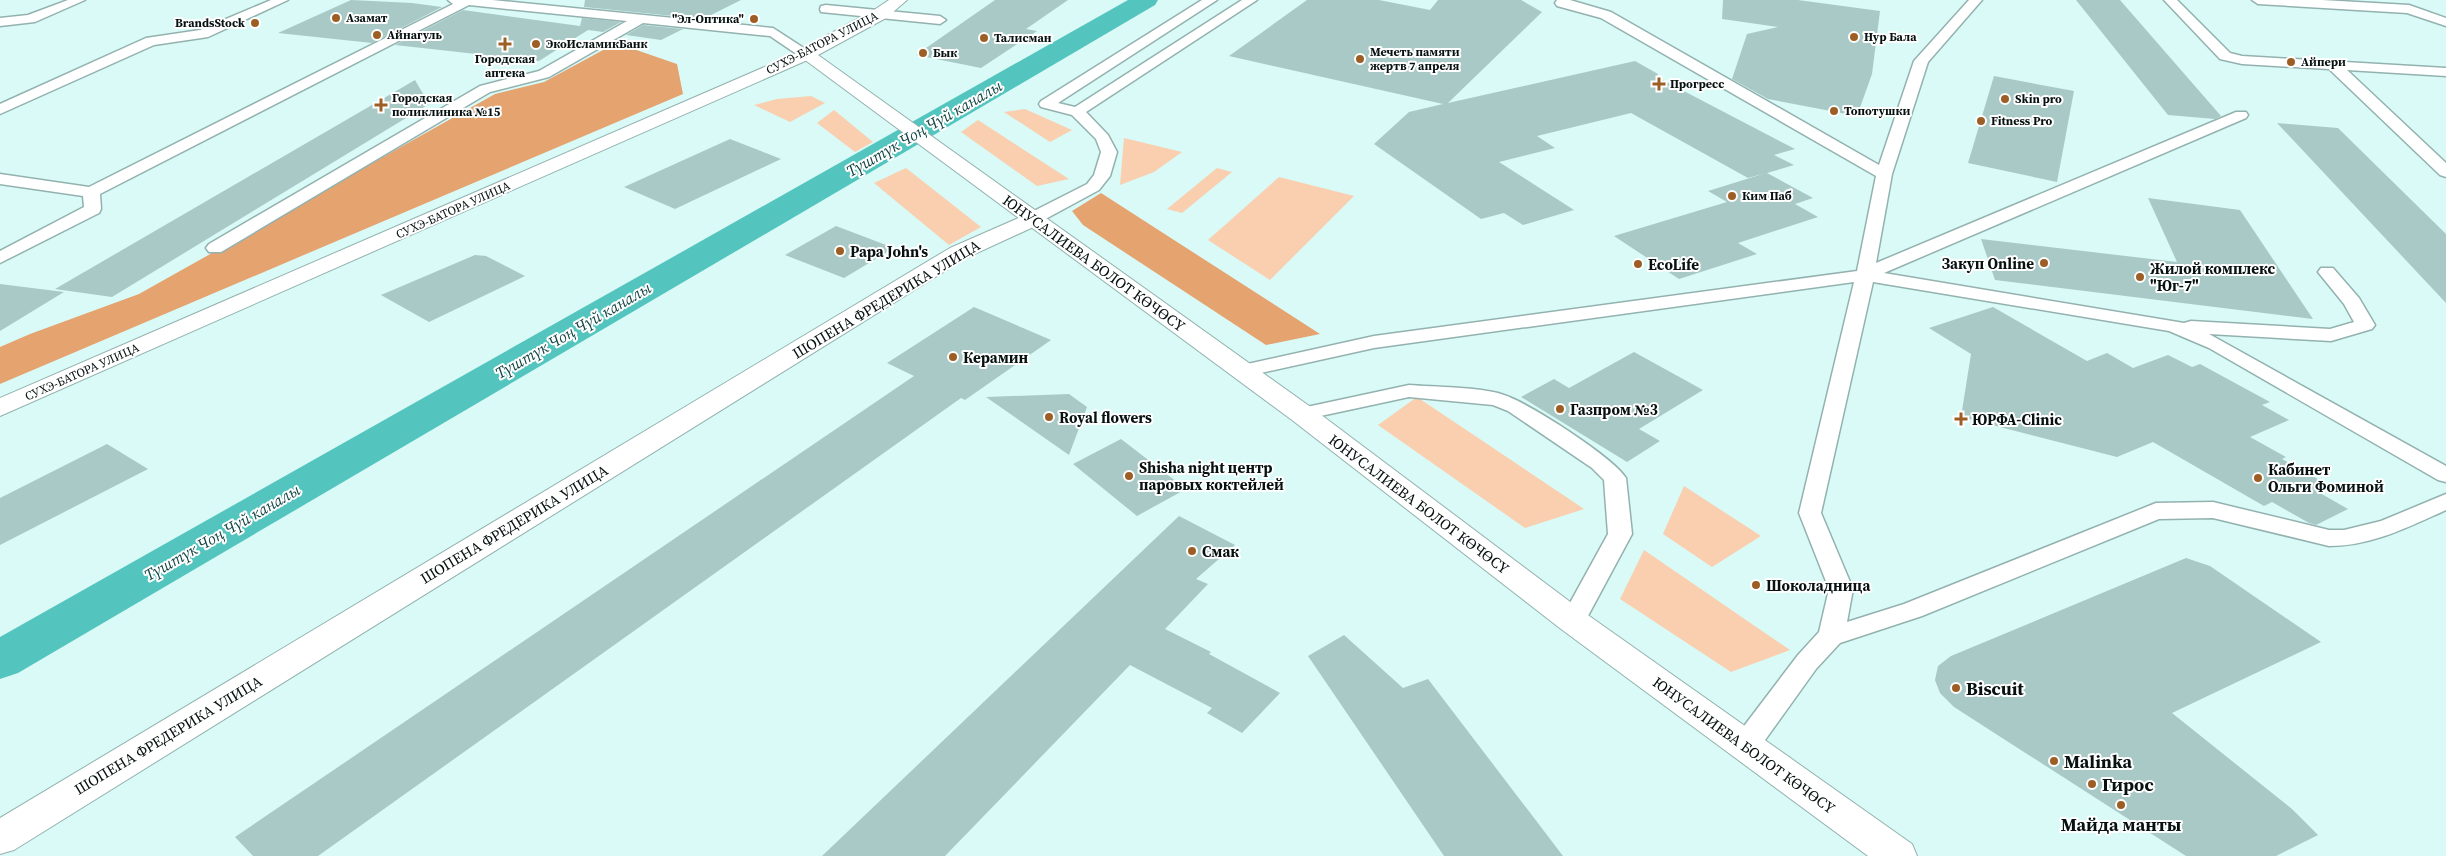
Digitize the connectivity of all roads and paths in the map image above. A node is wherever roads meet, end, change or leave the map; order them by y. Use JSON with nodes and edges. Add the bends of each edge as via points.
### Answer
{"nodes":[{"id":1,"x":79,"y":0,"type":"edge"},
{"id":2,"x":282,"y":0,"type":"edge"},
{"id":3,"x":451,"y":0,"type":"edge"},
{"id":4,"x":899,"y":0,"type":"edge"},
{"id":5,"x":1211,"y":0,"type":"edge"},
{"id":6,"x":1251,"y":0,"type":"edge"},
{"id":7,"x":1564,"y":0,"type":"edge"},
{"id":8,"x":1976,"y":0,"type":"edge"},
{"id":9,"x":2170,"y":0,"type":"edge"},
{"id":10,"x":2258,"y":0,"type":"edge"},
{"id":11,"x":466,"y":2,"type":"junction"},
{"id":12,"x":557,"y":6,"type":"edge"},
{"id":13,"x":826,"y":9,"type":"dead end"},
{"id":14,"x":880,"y":14,"type":"junction"},
{"id":15,"x":639,"y":20,"type":"junction"},
{"id":16,"x":940,"y":20,"type":"dead end"},
{"id":17,"x":0,"y":22,"type":"edge"},
{"id":18,"x":2446,"y":22,"type":"edge"},
{"id":19,"x":806,"y":54,"type":"junction"},
{"id":20,"x":2334,"y":66,"type":"junction"},
{"id":21,"x":2446,"y":72,"type":"edge"},
{"id":22,"x":0,"y":110,"type":"edge"},
{"id":23,"x":1077,"y":112,"type":"junction"},
{"id":24,"x":2241,"y":115,"type":"dead end"},
{"id":25,"x":2446,"y":172,"type":"edge"},
{"id":26,"x":1884,"y":174,"type":"junction"},
{"id":27,"x":0,"y":179,"type":"edge"},
{"id":28,"x":91,"y":192,"type":"junction"},
{"id":29,"x":1032,"y":219,"type":"junction"},
{"id":30,"x":215,"y":248,"type":"dead end"},
{"id":31,"x":0,"y":258,"type":"edge"},
{"id":32,"x":2327,"y":272,"type":"dead end"},
{"id":33,"x":1865,"y":275,"type":"junction"},
{"id":34,"x":2174,"y":326,"type":"junction"},
{"id":35,"x":1243,"y":372,"type":"junction"},
{"id":36,"x":0,"y":408,"type":"edge"},
{"id":37,"x":1302,"y":414,"type":"junction"},
{"id":38,"x":2446,"y":475,"type":"edge"},
{"id":39,"x":2446,"y":502,"type":"edge"},
{"id":40,"x":1573,"y":621,"type":"junction"},
{"id":41,"x":1831,"y":636,"type":"junction"},
{"id":42,"x":1745,"y":746,"type":"junction"},
{"id":43,"x":0,"y":838,"type":"edge"},
{"id":44,"x":1898,"y":856,"type":"edge"}],
"edges":[{"from":1,"to":17,"type":"lane","via":[[30,19]]},
{"from":2,"to":22,"type":"lane","via":[[203,34],[151,41]]},
{"from":3,"to":11,"type":"lane"},
{"from":4,"to":14,"type":"main road","name":"СУХЭ-БАТОРА УЛИЦА"},
{"from":5,"to":23,"type":"lane","via":[[1046,104]]},
{"from":6,"to":23,"type":"lane"},
{"from":7,"to":26,"type":"lane","via":[[1561,3],[1606,15]]},
{"from":8,"to":26,"type":"lane","via":[[1921,61]]},
{"from":9,"to":20,"type":"lane","via":[[2225,56]]},
{"from":10,"to":18,"type":"lane","via":[[2409,9]]},
{"from":11,"to":12,"type":"lane"},
{"from":11,"to":28,"type":"lane"},
{"from":12,"to":15,"type":"lane"},
{"from":13,"to":14,"type":"lane"},
{"from":14,"to":16,"type":"lane"},
{"from":14,"to":19,"type":"main road","name":"СУХЭ-БАТОРА УЛИЦА"},
{"from":15,"to":19,"type":"lane","via":[[773,32]]},
{"from":15,"to":30,"type":"lane","via":[[544,74],[485,89]]},
{"from":19,"to":29,"type":"main road","name":"ЮНУСАЛИЕВА БОЛОТ КӨЧӨСҮ","via":[[942,150]]},
{"from":19,"to":36,"type":"main road","name":"СУХЭ-БАТОРА УЛИЦА"},
{"from":20,"to":21,"type":"lane"},
{"from":20,"to":25,"type":"lane"},
{"from":23,"to":29,"type":"lane","via":[[1103,138],[1109,152],[1102,176],[1093,187]]},
{"from":24,"to":33,"type":"lane"},
{"from":26,"to":33,"type":"lane"},
{"from":27,"to":28,"type":"lane"},
{"from":28,"to":31,"type":"lane","via":[[93,209]]},
{"from":29,"to":35,"type":"main road","name":"ЮНУСАЛИЕВА БОЛОТ КӨЧӨСҮ"},
{"from":29,"to":43,"type":"main road","name":"ШОПЕНА ФРЕДЕРИКА УЛИЦА","via":[[958,253]]},
{"from":32,"to":34,"type":"lane","via":[[2352,302],[2365,325],[2331,335]]},
{"from":33,"to":34,"type":"lane"},
{"from":33,"to":35,"type":"lane","via":[[1374,342]]},
{"from":33,"to":41,"type":"lane","via":[[1810,513],[1841,589]]},
{"from":34,"to":38,"type":"lane","via":[[2216,344]]},
{"from":35,"to":37,"type":"main road","name":"ЮНУСАЛИЕВА БОЛОТ КӨЧӨСҮ"},
{"from":37,"to":40,"type":"main road","name":"ЮНУСАЛИЕВА БОЛОТ КӨЧӨСҮ"},
{"from":37,"to":40,"type":"lane","via":[[1409,391],[1497,399],[1515,406],[1600,463],[1615,478],[1620,534]]},
{"from":39,"to":41,"type":"lane","via":[[2348,540],[2212,510],[2156,511],[1913,610]]},
{"from":40,"to":42,"type":"main road","name":"ЮНУСАЛИЕВА БОЛОТ КӨЧӨСҮ"},
{"from":41,"to":42,"type":"lane","via":[[1807,662]]},
{"from":42,"to":44,"type":"main road","name":"ЮНУСАЛИЕВА БОЛОТ КӨЧӨСҮ"}]}
